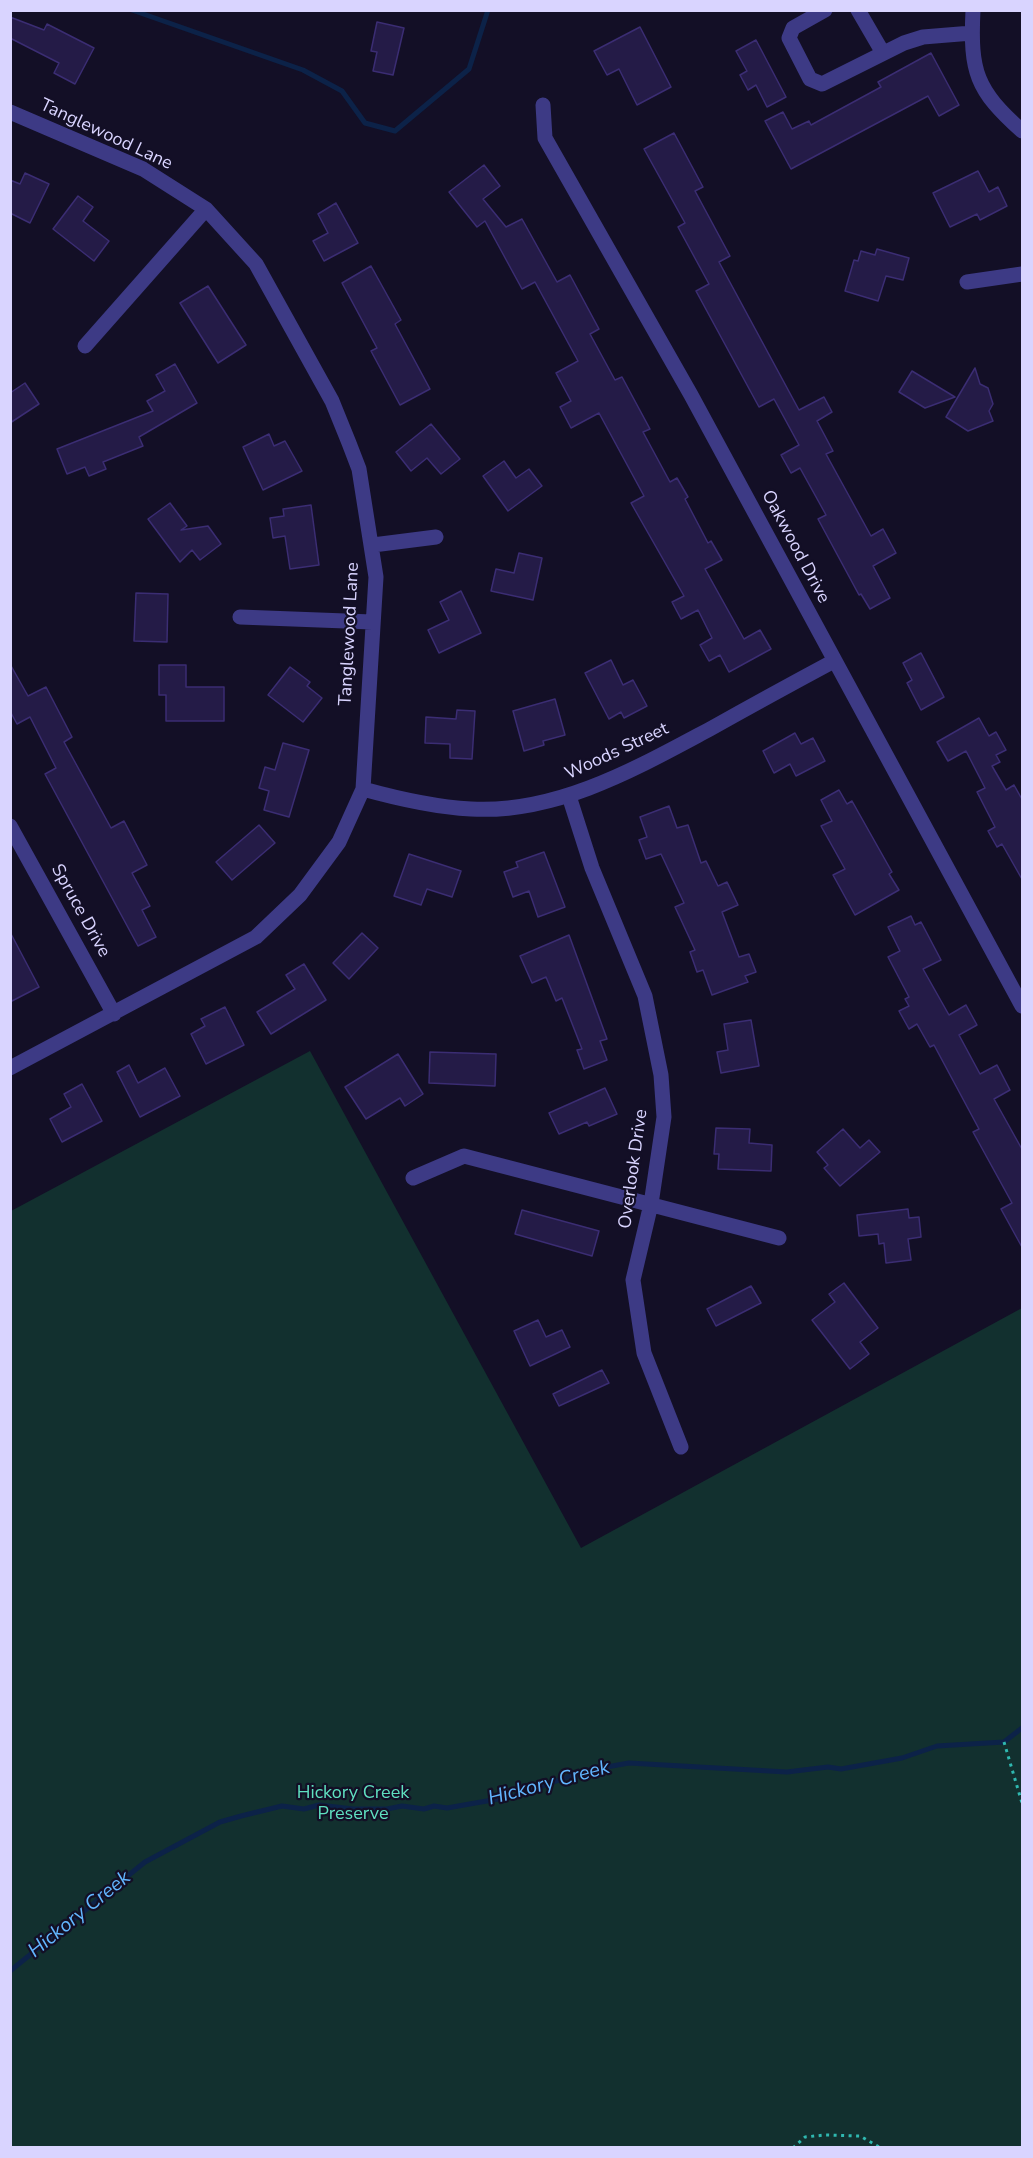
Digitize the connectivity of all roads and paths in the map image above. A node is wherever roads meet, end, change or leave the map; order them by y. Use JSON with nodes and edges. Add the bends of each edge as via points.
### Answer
{"nodes":[{"id":1,"x":825,"y":10,"type":"edge"},
{"id":2,"x":858,"y":10,"type":"edge"},
{"id":3,"x":973,"y":10,"type":"edge"},
{"id":4,"x":972,"y":33,"type":"junction"},
{"id":5,"x":883,"y":53,"type":"junction"},
{"id":6,"x":543,"y":105,"type":"dead end"},
{"id":7,"x":10,"y":112,"type":"edge"},
{"id":8,"x":1023,"y":131,"type":"edge"},
{"id":9,"x":207,"y":209,"type":"junction"},
{"id":10,"x":1023,"y":274,"type":"edge"},
{"id":11,"x":967,"y":282,"type":"dead end"},
{"id":12,"x":85,"y":346,"type":"dead end"},
{"id":13,"x":436,"y":537,"type":"dead end"},
{"id":14,"x":373,"y":545,"type":"junction"},
{"id":15,"x":240,"y":617,"type":"dead end"},
{"id":16,"x":372,"y":622,"type":"junction"},
{"id":17,"x":834,"y":661,"type":"junction"},
{"id":18,"x":363,"y":789,"type":"junction"},
{"id":19,"x":569,"y":796,"type":"junction"},
{"id":20,"x":10,"y":826,"type":"edge"},
{"id":21,"x":1023,"y":1006,"type":"edge"},
{"id":22,"x":114,"y":1014,"type":"junction"},
{"id":23,"x":10,"y":1068,"type":"edge"},
{"id":24,"x":413,"y":1178,"type":"dead end"},
{"id":25,"x":651,"y":1204,"type":"junction"},
{"id":26,"x":778,"y":1238,"type":"dead end"},
{"id":27,"x":681,"y":1447,"type":"dead end"},
{"id":28,"x":1004,"y":1742,"type":"dead end"},
{"id":29,"x":1023,"y":1803,"type":"edge"},
{"id":30,"x":793,"y":2148,"type":"edge"},
{"id":31,"x":882,"y":2148,"type":"edge"}],
"edges":[{"from":1,"to":5,"type":"street","via":[[790,33],[790,44],[810,79],[822,84],[829,82]]},
{"from":2,"to":5,"type":"street"},
{"from":3,"to":4,"type":"street"},
{"from":4,"to":5,"type":"street","via":[[922,37]]},
{"from":4,"to":8,"type":"street","via":[[976,77],[996,108]]},
{"from":6,"to":17,"type":"street","name":"Oakwood Drive","via":[[545,138],[691,395]]},
{"from":7,"to":9,"type":"street","name":"Tanglewood Lane","via":[[143,169]]},
{"from":9,"to":12,"type":"street"},
{"from":9,"to":14,"type":"street","name":"Tanglewood Lane","via":[[266,278],[332,401],[358,469]]},
{"from":10,"to":11,"type":"street"},
{"from":13,"to":14,"type":"street"},
{"from":14,"to":16,"type":"street","name":"Tanglewood Lane","via":[[376,577]]},
{"from":15,"to":16,"type":"street"},
{"from":16,"to":18,"type":"street","name":"Tanglewood Lane"},
{"from":17,"to":19,"type":"street","name":"Woods Street","via":[[635,769]]},
{"from":17,"to":21,"type":"street","name":"Oakwood Drive"},
{"from":18,"to":19,"type":"street","name":"Woods Street","via":[[415,804],[473,810]]},
{"from":18,"to":22,"type":"street","name":"Tanglewood Lane","via":[[339,842],[300,896],[256,937]]},
{"from":19,"to":25,"type":"street","name":"Overlook Drive","via":[[592,868],[645,996],[661,1074],[664,1117]]},
{"from":20,"to":22,"type":"street","name":"Spruce Drive"},
{"from":22,"to":23,"type":"street","name":"Tanglewood Lane"},
{"from":24,"to":25,"type":"street","via":[[464,1156]]},
{"from":25,"to":26,"type":"street"},
{"from":25,"to":27,"type":"street","name":"Overlook Drive","via":[[633,1280],[644,1353]]},
{"from":28,"to":29,"type":"path"},
{"from":30,"to":31,"type":"path","via":[[805,2138],[825,2135],[860,2136]]}]}
